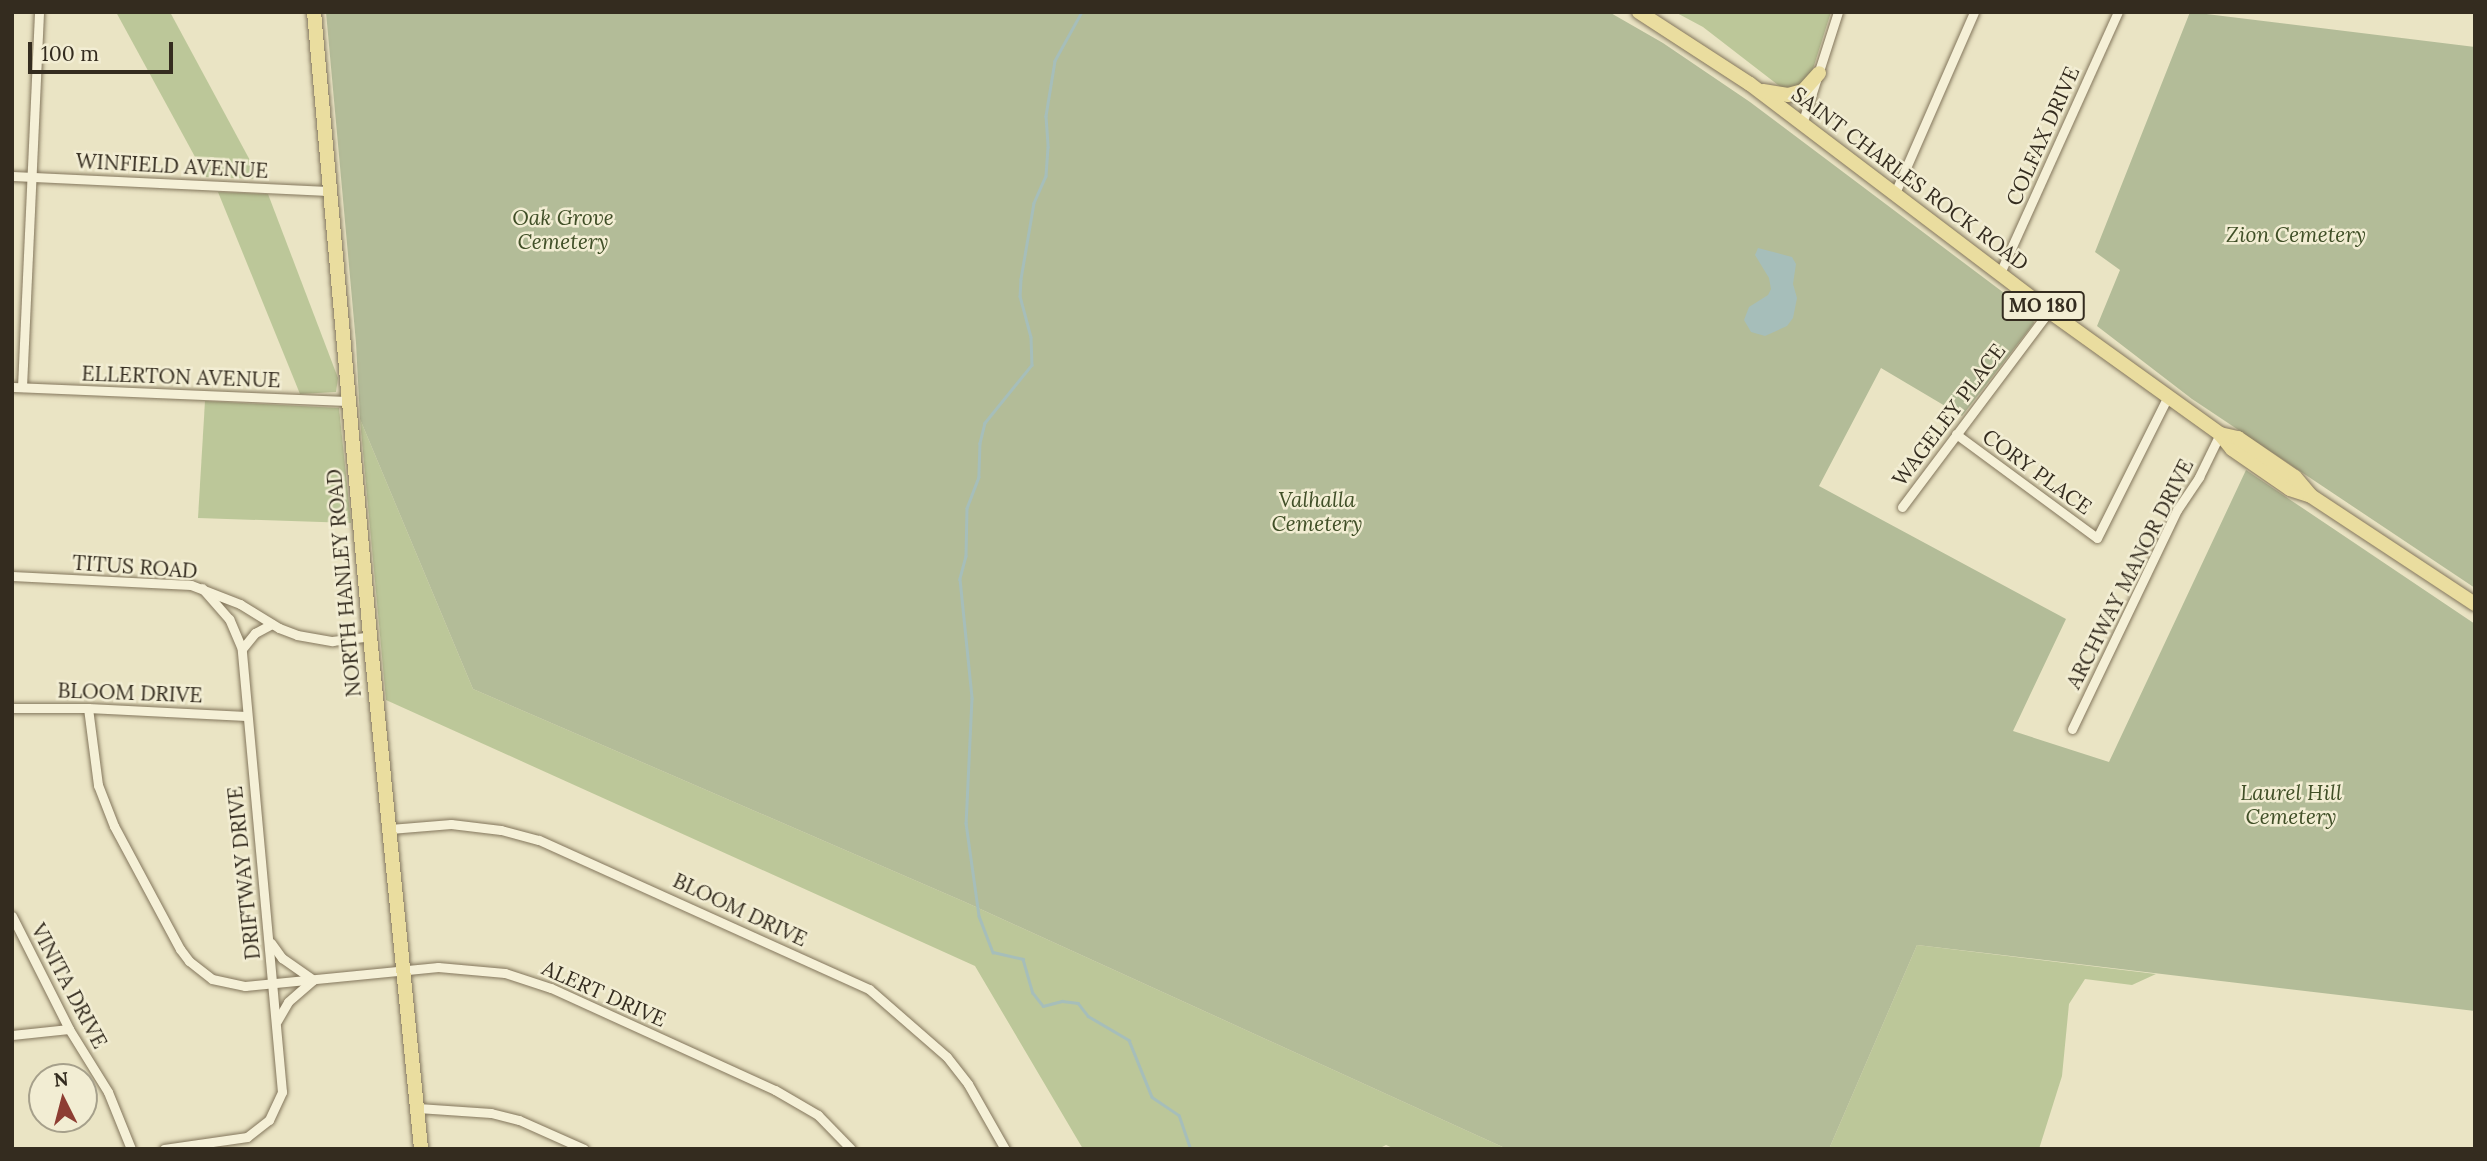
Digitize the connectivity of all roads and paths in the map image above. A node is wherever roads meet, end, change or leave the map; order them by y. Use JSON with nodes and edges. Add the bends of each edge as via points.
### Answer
{"nodes":[{"id":1,"x":39,"y":12,"type":"edge"},
{"id":2,"x":314,"y":12,"type":"edge"},
{"id":3,"x":1639,"y":12,"type":"edge"},
{"id":4,"x":1838,"y":12,"type":"edge"},
{"id":5,"x":1975,"y":12,"type":"edge"},
{"id":6,"x":2118,"y":12,"type":"edge"},
{"id":7,"x":1819,"y":73,"type":"junction"},
{"id":8,"x":1759,"y":91,"type":"junction"},
{"id":9,"x":1802,"y":124,"type":"junction"},
{"id":10,"x":12,"y":176,"type":"edge"},
{"id":11,"x":32,"y":177,"type":"junction"},
{"id":12,"x":329,"y":191,"type":"junction"},
{"id":13,"x":1895,"y":192,"type":"junction"},
{"id":14,"x":2000,"y":273,"type":"junction"},
{"id":15,"x":2049,"y":311,"type":"junction"},
{"id":16,"x":17,"y":387,"type":"edge"},
{"id":17,"x":2167,"y":398,"type":"junction"},
{"id":18,"x":348,"y":401,"type":"junction"},
{"id":19,"x":2220,"y":433,"type":"junction"},
{"id":20,"x":1956,"y":434,"type":"junction"},
{"id":21,"x":1902,"y":506,"type":"dead end"},
{"id":22,"x":12,"y":576,"type":"edge"},
{"id":23,"x":202,"y":588,"type":"junction"},
{"id":24,"x":2475,"y":604,"type":"edge"},
{"id":25,"x":272,"y":624,"type":"junction"},
{"id":26,"x":370,"y":636,"type":"junction"},
{"id":27,"x":242,"y":649,"type":"junction"},
{"id":28,"x":12,"y":708,"type":"edge"},
{"id":29,"x":88,"y":708,"type":"junction"},
{"id":30,"x":246,"y":716,"type":"junction"},
{"id":31,"x":2072,"y":729,"type":"dead end"},
{"id":32,"x":390,"y":829,"type":"junction"},
{"id":33,"x":12,"y":916,"type":"edge"},
{"id":34,"x":268,"y":934,"type":"junction"},
{"id":35,"x":405,"y":970,"type":"junction"},
{"id":36,"x":313,"y":980,"type":"junction"},
{"id":37,"x":273,"y":984,"type":"junction"},
{"id":38,"x":277,"y":1021,"type":"junction"},
{"id":39,"x":69,"y":1029,"type":"junction"},
{"id":40,"x":12,"y":1035,"type":"edge"},
{"id":41,"x":418,"y":1108,"type":"junction"},
{"id":42,"x":131,"y":1149,"type":"edge"},
{"id":43,"x":164,"y":1149,"type":"edge"},
{"id":44,"x":421,"y":1149,"type":"edge"},
{"id":45,"x":584,"y":1149,"type":"edge"},
{"id":46,"x":851,"y":1149,"type":"edge"},
{"id":47,"x":1005,"y":1149,"type":"edge"}],
"edges":[{"from":1,"to":11,"type":"street"},
{"from":2,"to":12,"type":"main road","name":"NORTH HANLEY ROAD"},
{"from":3,"to":8,"type":"main road","name":"SAINT CHARLES ROCK ROAD","number":"MO 180"},
{"from":4,"to":7,"type":"street"},
{"from":5,"to":13,"type":"street"},
{"from":6,"to":14,"type":"street","name":"COLFAX DRIVE"},
{"from":7,"to":8,"type":"main road","via":[[1802,91],[1788,95]]},
{"from":7,"to":9,"type":"street"},
{"from":8,"to":9,"type":"main road","name":"SAINT CHARLES ROCK ROAD","number":"MO 180"},
{"from":9,"to":13,"type":"main road","name":"SAINT CHARLES ROCK ROAD","number":"MO 180"},
{"from":10,"to":11,"type":"street","name":"WINFIELD AVENUE"},
{"from":11,"to":12,"type":"street","name":"WINFIELD AVENUE"},
{"from":11,"to":16,"type":"street"},
{"from":12,"to":18,"type":"main road","name":"NORTH HANLEY ROAD"},
{"from":13,"to":14,"type":"main road","name":"SAINT CHARLES ROCK ROAD","number":"MO 180"},
{"from":14,"to":15,"type":"main road","name":"SAINT CHARLES ROCK ROAD","number":"MO 180"},
{"from":15,"to":17,"type":"main road","name":"SAINT CHARLES ROCK ROAD","number":"MO 180"},
{"from":15,"to":20,"type":"street","name":"WAGELEY PLACE"},
{"from":16,"to":18,"type":"street","name":"ELLERTON AVENUE"},
{"from":17,"to":19,"type":"main road","name":"SAINT CHARLES ROCK ROAD","number":"MO 180"},
{"from":17,"to":20,"type":"street","name":"CORY PLACE","via":[[2097,538]]},
{"from":18,"to":26,"type":"main road","name":"NORTH HANLEY ROAD"},
{"from":19,"to":24,"type":"main road","name":"SAINT CHARLES ROCK ROAD","number":"MO 180","via":[[2238,439],[2286,471],[2311,496]]},
{"from":19,"to":31,"type":"street","name":"ARCHWAY MANOR DRIVE","via":[[2177,510]]},
{"from":20,"to":21,"type":"street","name":"WAGELEY PLACE"},
{"from":22,"to":23,"type":"street","name":"TITUS ROAD"},
{"from":23,"to":25,"type":"street","name":"TITUS ROAD"},
{"from":23,"to":27,"type":"street","name":"DRIFTWAY DRIVE","via":[[229,619]]},
{"from":25,"to":26,"type":"street","name":"TITUS ROAD","via":[[317,640]]},
{"from":25,"to":27,"type":"street","via":[[255,633]]},
{"from":26,"to":32,"type":"main road","name":"NORTH HANLEY ROAD"},
{"from":27,"to":30,"type":"street","name":"DRIFTWAY DRIVE"},
{"from":28,"to":29,"type":"street","name":"BLOOM DRIVE"},
{"from":29,"to":30,"type":"street","name":"BLOOM DRIVE"},
{"from":29,"to":37,"type":"street","name":"ALERT DRIVE","via":[[94,765],[107,809],[180,949],[199,970],[224,983]]},
{"from":30,"to":34,"type":"street","name":"DRIFTWAY DRIVE"},
{"from":32,"to":35,"type":"main road","name":"NORTH HANLEY ROAD"},
{"from":32,"to":47,"type":"street","name":"BLOOM DRIVE","via":[[451,824],[539,840],[869,989],[947,1057]]},
{"from":33,"to":39,"type":"street","name":"VINITA DRIVE"},
{"from":34,"to":36,"type":"street","via":[[282,958]]},
{"from":34,"to":37,"type":"street","name":"DRIFTWAY DRIVE"},
{"from":35,"to":36,"type":"street","name":"ALERT DRIVE"},
{"from":35,"to":41,"type":"main road","name":"NORTH HANLEY ROAD"},
{"from":35,"to":46,"type":"street","name":"ALERT DRIVE","via":[[461,967],[532,980],[801,1103]]},
{"from":36,"to":37,"type":"street","name":"ALERT DRIVE"},
{"from":36,"to":38,"type":"street","via":[[288,1002]]},
{"from":37,"to":38,"type":"street","name":"DRIFTWAY DRIVE"},
{"from":38,"to":43,"type":"street","name":"DRIFTWAY DRIVE","via":[[282,1093],[270,1120],[247,1137]]},
{"from":39,"to":40,"type":"street"},
{"from":39,"to":42,"type":"street","name":"VINITA DRIVE","via":[[108,1092]]},
{"from":41,"to":44,"type":"main road","name":"NORTH HANLEY ROAD"},
{"from":41,"to":45,"type":"street","via":[[491,1113],[519,1120]]}]}
